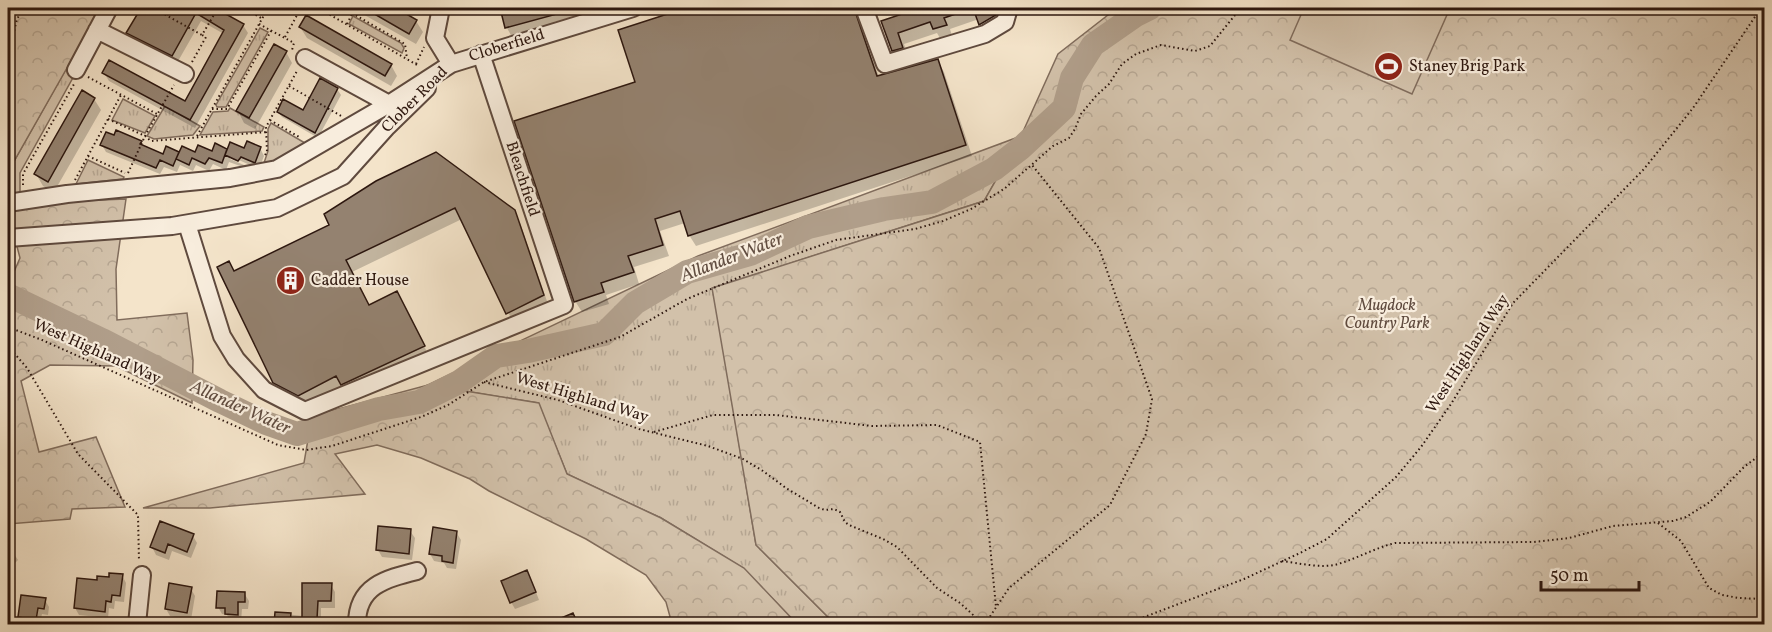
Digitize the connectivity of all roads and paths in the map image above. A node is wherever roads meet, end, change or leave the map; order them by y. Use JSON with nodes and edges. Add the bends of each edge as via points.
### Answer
{"nodes":[{"id":1,"x":24,"y":8,"type":"edge"},
{"id":2,"x":109,"y":8,"type":"edge"},
{"id":3,"x":153,"y":8,"type":"edge"},
{"id":4,"x":171,"y":8,"type":"edge"},
{"id":5,"x":218,"y":8,"type":"edge"},
{"id":6,"x":244,"y":8,"type":"edge"},
{"id":7,"x":268,"y":8,"type":"edge"},
{"id":8,"x":301,"y":8,"type":"edge"},
{"id":9,"x":318,"y":8,"type":"edge"},
{"id":10,"x":355,"y":8,"type":"edge"},
{"id":11,"x":441,"y":8,"type":"edge"},
{"id":12,"x":633,"y":8,"type":"edge"},
{"id":13,"x":864,"y":8,"type":"edge"},
{"id":14,"x":1009,"y":8,"type":"edge"},
{"id":15,"x":1253,"y":8,"type":"edge"},
{"id":16,"x":1761,"y":8,"type":"edge"},
{"id":17,"x":352,"y":13,"type":"junction"},
{"id":18,"x":167,"y":15,"type":"junction"},
{"id":19,"x":263,"y":19,"type":"junction"},
{"id":20,"x":259,"y":24,"type":"junction"},
{"id":21,"x":346,"y":24,"type":"junction"},
{"id":22,"x":97,"y":30,"type":"junction"},
{"id":23,"x":271,"y":31,"type":"junction"},
{"id":24,"x":202,"y":35,"type":"junction"},
{"id":25,"x":284,"y":38,"type":"junction"},
{"id":26,"x":481,"y":54,"type":"junction"},
{"id":27,"x":8,"y":57,"type":"edge"},
{"id":28,"x":305,"y":58,"type":"junction"},
{"id":29,"x":407,"y":59,"type":"junction"},
{"id":30,"x":451,"y":64,"type":"junction"},
{"id":31,"x":78,"y":71,"type":"junction"},
{"id":32,"x":185,"y":74,"type":"junction"},
{"id":33,"x":435,"y":74,"type":"junction"},
{"id":34,"x":289,"y":86,"type":"junction"},
{"id":35,"x":121,"y":95,"type":"junction"},
{"id":36,"x":212,"y":109,"type":"junction"},
{"id":37,"x":393,"y":110,"type":"junction"},
{"id":38,"x":157,"y":114,"type":"junction"},
{"id":39,"x":108,"y":119,"type":"junction"},
{"id":40,"x":270,"y":120,"type":"junction"},
{"id":41,"x":356,"y":123,"type":"junction"},
{"id":42,"x":266,"y":132,"type":"junction"},
{"id":43,"x":145,"y":136,"type":"junction"},
{"id":44,"x":196,"y":137,"type":"junction"},
{"id":45,"x":315,"y":146,"type":"junction"},
{"id":46,"x":88,"y":156,"type":"junction"},
{"id":47,"x":1032,"y":165,"type":"junction"},
{"id":48,"x":257,"y":174,"type":"junction"},
{"id":49,"x":67,"y":194,"type":"junction"},
{"id":50,"x":16,"y":201,"type":"edge"},
{"id":51,"x":188,"y":224,"type":"junction"},
{"id":52,"x":8,"y":238,"type":"edge"},
{"id":53,"x":8,"y":327,"type":"edge"},
{"id":54,"x":8,"y":346,"type":"edge"},
{"id":55,"x":484,"y":382,"type":"junction"},
{"id":56,"x":652,"y":432,"type":"junction"},
{"id":57,"x":1764,"y":452,"type":"edge"},
{"id":58,"x":1657,"y":522,"type":"junction"},
{"id":59,"x":1282,"y":561,"type":"junction"},
{"id":60,"x":417,"y":571,"type":"dead end"},
{"id":61,"x":142,"y":574,"type":"joint"},
{"id":62,"x":1764,"y":599,"type":"edge"},
{"id":63,"x":996,"y":607,"type":"junction"},
{"id":64,"x":137,"y":624,"type":"edge"},
{"id":65,"x":357,"y":624,"type":"edge"},
{"id":66,"x":984,"y":624,"type":"edge"},
{"id":67,"x":1126,"y":624,"type":"edge"}],
"edges":[{"from":1,"to":27,"type":"path","via":[[17,19]]},
{"from":2,"to":22,"type":"street"},
{"from":3,"to":18,"type":"path"},
{"from":4,"to":18,"type":"path"},
{"from":5,"to":24,"type":"path"},
{"from":6,"to":19,"type":"path"},
{"from":7,"to":19,"type":"path"},
{"from":8,"to":25,"type":"path"},
{"from":9,"to":21,"type":"path"},
{"from":10,"to":17,"type":"path"},
{"from":11,"to":30,"type":"street","via":[[435,38]]},
{"from":12,"to":26,"type":"street","name":"Cloberfield"},
{"from":13,"to":14,"type":"street","via":[[885,64],[985,34],[1005,22]]},
{"from":15,"to":47,"type":"path","via":[[1235,15],[1210,46],[1195,51],[1161,45],[1136,54],[1122,64],[1095,96],[1070,138],[1053,146]]},
{"from":16,"to":59,"type":"path","name":"West Highland Way","via":[[1694,108],[1644,169],[1513,303],[1451,404],[1396,477],[1327,539]]},
{"from":17,"to":21,"type":"path"},
{"from":17,"to":29,"type":"path","via":[[405,44]]},
{"from":18,"to":24,"type":"path"},
{"from":19,"to":20,"type":"path"},
{"from":20,"to":23,"type":"path"},
{"from":20,"to":36,"type":"path"},
{"from":21,"to":29,"type":"path"},
{"from":22,"to":31,"type":"street"},
{"from":22,"to":32,"type":"street"},
{"from":23,"to":25,"type":"path"},
{"from":23,"to":36,"type":"path","via":[[227,109]]},
{"from":24,"to":32,"type":"path","via":[[206,37]]},
{"from":25,"to":28,"type":"path","via":[[294,43],[291,50]]},
{"from":26,"to":30,"type":"street","name":"Cloberfield"},
{"from":26,"to":51,"type":"street","name":"Bleachfield","via":[[564,305],[305,411],[264,390],[236,359],[222,336]]},
{"from":28,"to":34,"type":"path"},
{"from":28,"to":37,"type":"street"},
{"from":29,"to":33,"type":"path"},
{"from":30,"to":33,"type":"street","name":"Clober Road"},
{"from":30,"to":37,"type":"street","name":"Clober Road"},
{"from":31,"to":35,"type":"path"},
{"from":31,"to":50,"type":"path","via":[[23,174]]},
{"from":32,"to":38,"type":"path","via":[[179,83],[176,81]]},
{"from":33,"to":37,"type":"street","name":"Clober Road"},
{"from":34,"to":40,"type":"path"},
{"from":34,"to":41,"type":"path"},
{"from":35,"to":38,"type":"path"},
{"from":35,"to":39,"type":"path"},
{"from":36,"to":44,"type":"path"},
{"from":37,"to":41,"type":"street","name":"Clober Road"},
{"from":37,"to":51,"type":"street","name":"Clober Road","via":[[343,176],[277,208]]},
{"from":38,"to":43,"type":"path"},
{"from":39,"to":43,"type":"path"},
{"from":39,"to":46,"type":"path"},
{"from":40,"to":42,"type":"path"},
{"from":40,"to":45,"type":"path"},
{"from":41,"to":45,"type":"street","name":"Clober Road"},
{"from":42,"to":44,"type":"path"},
{"from":42,"to":48,"type":"path","via":[[267,152]]},
{"from":43,"to":44,"type":"path","via":[[151,141]]},
{"from":43,"to":46,"type":"path","via":[[128,174]]},
{"from":45,"to":48,"type":"street","name":"Clober Road","via":[[277,169]]},
{"from":46,"to":49,"type":"path"},
{"from":47,"to":55,"type":"path","via":[[1004,189],[943,221],[836,240],[790,256],[687,299],[620,337]]},
{"from":47,"to":63,"type":"path","via":[[1099,248],[1152,399],[1146,434],[1110,505],[1009,588]]},
{"from":48,"to":49,"type":"street","name":"Clober Road"},
{"from":49,"to":50,"type":"street","name":"Clober Road"},
{"from":51,"to":52,"type":"street","name":"Clober Road"},
{"from":53,"to":55,"type":"path","name":"West Highland Way","via":[[260,438],[306,450],[332,446],[421,417]]},
{"from":54,"to":61,"type":"path","via":[[27,368],[78,454],[138,515]]},
{"from":55,"to":56,"type":"path","name":"West Highland Way","via":[[558,400]]},
{"from":56,"to":63,"type":"path","via":[[713,414],[776,415],[872,426],[937,425],[980,442]]},
{"from":56,"to":66,"type":"path","name":"West Highland Way","via":[[743,459],[819,507],[840,512],[844,522],[897,547],[937,588]]},
{"from":57,"to":58,"type":"path","via":[[1710,502],[1686,517]]},
{"from":58,"to":59,"type":"path","via":[[1612,526],[1569,538],[1534,542],[1395,543],[1336,565]]},
{"from":58,"to":62,"type":"path","via":[[1681,541],[1709,588],[1722,595]]},
{"from":59,"to":67,"type":"path","name":"West Highland Way"},
{"from":60,"to":65,"type":"street","via":[[373,586],[360,603]]},
{"from":61,"to":64,"type":"street"},
{"from":63,"to":66,"type":"path"}]}
